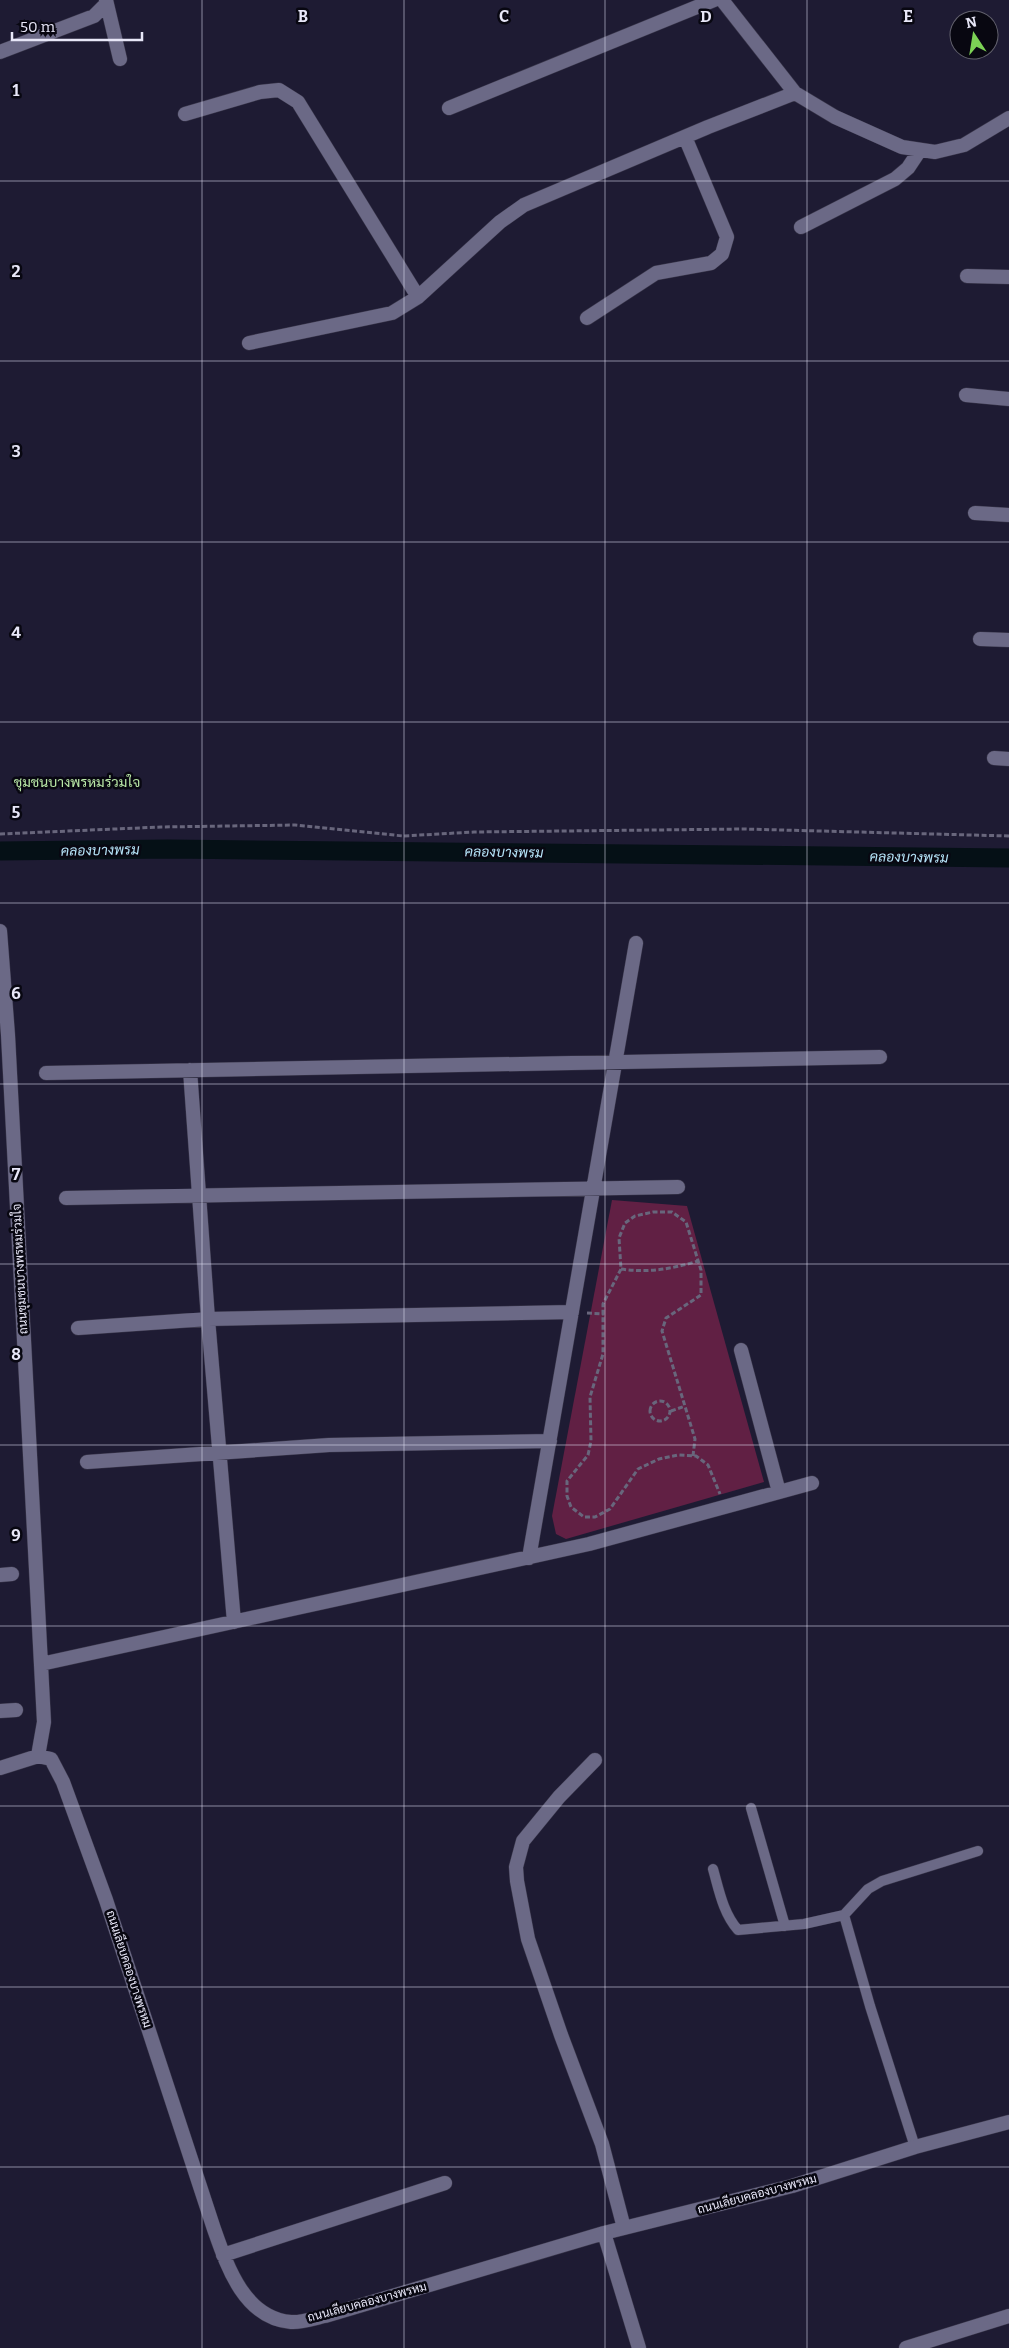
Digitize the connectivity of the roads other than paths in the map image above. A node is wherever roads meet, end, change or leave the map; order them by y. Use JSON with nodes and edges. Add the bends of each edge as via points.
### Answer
{"nodes":[{"id":1,"x":714,"y":0,"type":"edge"},
{"id":2,"x":722,"y":0,"type":"edge"},
{"id":3,"x":106,"y":2,"type":"edge"},
{"id":4,"x":0,"y":52,"type":"edge"},
{"id":5,"x":120,"y":59,"type":"dead end"},
{"id":6,"x":795,"y":93,"type":"junction"},
{"id":7,"x":449,"y":108,"type":"dead end"},
{"id":8,"x":185,"y":114,"type":"dead end"},
{"id":9,"x":1009,"y":118,"type":"edge"},
{"id":10,"x":685,"y":137,"type":"junction"},
{"id":11,"x":920,"y":150,"type":"junction"},
{"id":12,"x":801,"y":227,"type":"dead end"},
{"id":13,"x":967,"y":276,"type":"dead end"},
{"id":14,"x":1009,"y":278,"type":"edge"},
{"id":15,"x":418,"y":298,"type":"junction"},
{"id":16,"x":587,"y":318,"type":"dead end"},
{"id":17,"x":249,"y":343,"type":"dead end"},
{"id":18,"x":966,"y":395,"type":"dead end"},
{"id":19,"x":1009,"y":399,"type":"edge"},
{"id":20,"x":974,"y":513,"type":"dead end"},
{"id":21,"x":1009,"y":514,"type":"edge"},
{"id":22,"x":980,"y":639,"type":"dead end"},
{"id":23,"x":1009,"y":640,"type":"edge"},
{"id":24,"x":994,"y":758,"type":"dead end"},
{"id":25,"x":1009,"y":759,"type":"edge"},
{"id":26,"x":0,"y":931,"type":"edge"},
{"id":27,"x":636,"y":943,"type":"dead end"},
{"id":28,"x":880,"y":1057,"type":"dead end"},
{"id":29,"x":616,"y":1062,"type":"junction"},
{"id":30,"x":190,"y":1070,"type":"junction"},
{"id":31,"x":46,"y":1073,"type":"dead end"},
{"id":32,"x":678,"y":1187,"type":"dead end"},
{"id":33,"x":594,"y":1188,"type":"junction"},
{"id":34,"x":199,"y":1196,"type":"junction"},
{"id":35,"x":66,"y":1198,"type":"dead end"},
{"id":36,"x":572,"y":1312,"type":"junction"},
{"id":37,"x":208,"y":1319,"type":"junction"},
{"id":38,"x":78,"y":1328,"type":"dead end"},
{"id":39,"x":740,"y":1350,"type":"dead end"},
{"id":40,"x":550,"y":1441,"type":"junction"},
{"id":41,"x":220,"y":1453,"type":"junction"},
{"id":42,"x":87,"y":1462,"type":"dead end"},
{"id":43,"x":812,"y":1483,"type":"dead end"},
{"id":44,"x":779,"y":1492,"type":"junction"},
{"id":45,"x":529,"y":1558,"type":"junction"},
{"id":46,"x":234,"y":1622,"type":"junction"},
{"id":47,"x":41,"y":1664,"type":"junction"},
{"id":48,"x":16,"y":1710,"type":"dead end"},
{"id":49,"x":0,"y":1711,"type":"edge"},
{"id":50,"x":38,"y":1756,"type":"junction"},
{"id":51,"x":595,"y":1760,"type":"dead end"},
{"id":52,"x":0,"y":1768,"type":"edge"},
{"id":53,"x":751,"y":1808,"type":"dead end"},
{"id":54,"x":978,"y":1850,"type":"dead end"},
{"id":55,"x":712,"y":1870,"type":"dead end"},
{"id":56,"x":844,"y":1915,"type":"junction"},
{"id":57,"x":785,"y":1926,"type":"junction"},
{"id":58,"x":1009,"y":2122,"type":"edge"},
{"id":59,"x":915,"y":2147,"type":"junction"},
{"id":60,"x":445,"y":2183,"type":"dead end"},
{"id":61,"x":624,"y":2228,"type":"junction"},
{"id":62,"x":604,"y":2233,"type":"junction"},
{"id":63,"x":223,"y":2255,"type":"junction"},
{"id":64,"x":1009,"y":2316,"type":"edge"},
{"id":65,"x":639,"y":2348,"type":"edge"},
{"id":66,"x":906,"y":2348,"type":"edge"}],
"edges":[{"from":1,"to":7,"type":"street"},
{"from":2,"to":6,"type":"street"},
{"from":3,"to":4,"type":"street","via":[[94,16]]},
{"from":3,"to":5,"type":"street"},
{"from":6,"to":10,"type":"street"},
{"from":6,"to":11,"type":"street","via":[[835,117],[902,147]]},
{"from":8,"to":15,"type":"street","via":[[260,92],[279,90],[298,102]]},
{"from":9,"to":11,"type":"street","via":[[964,145],[935,152]]},
{"from":10,"to":15,"type":"street","via":[[524,205],[500,222]]},
{"from":10,"to":16,"type":"street","via":[[727,237],[722,254],[711,263],[656,273]]},
{"from":11,"to":12,"type":"street","via":[[896,179]]},
{"from":13,"to":14,"type":"street"},
{"from":15,"to":17,"type":"street","via":[[392,313]]},
{"from":18,"to":19,"type":"street"},
{"from":20,"to":21,"type":"street"},
{"from":22,"to":23,"type":"street"},
{"from":24,"to":25,"type":"street"},
{"from":26,"to":47,"type":"street","name":"ถนนชุมชนบางพรหมร่วมใจ"},
{"from":27,"to":29,"type":"street"},
{"from":28,"to":29,"type":"street"},
{"from":29,"to":30,"type":"street"},
{"from":29,"to":33,"type":"street"},
{"from":30,"to":31,"type":"street"},
{"from":30,"to":34,"type":"street"},
{"from":32,"to":33,"type":"street"},
{"from":33,"to":34,"type":"street"},
{"from":33,"to":36,"type":"street"},
{"from":34,"to":35,"type":"street"},
{"from":34,"to":37,"type":"street"},
{"from":36,"to":37,"type":"street"},
{"from":36,"to":40,"type":"street"},
{"from":37,"to":38,"type":"street"},
{"from":37,"to":41,"type":"street"},
{"from":39,"to":44,"type":"street"},
{"from":40,"to":41,"type":"street","via":[[329,1446]]},
{"from":40,"to":45,"type":"street"},
{"from":41,"to":42,"type":"street"},
{"from":41,"to":46,"type":"street"},
{"from":43,"to":44,"type":"street"},
{"from":44,"to":45,"type":"street"},
{"from":45,"to":46,"type":"street"},
{"from":46,"to":47,"type":"street"},
{"from":47,"to":50,"type":"street","name":"ถนนชุมชนบางพรหมร่วมใจ","via":[[44,1722]]},
{"from":48,"to":49,"type":"street"},
{"from":50,"to":52,"type":"street"},
{"from":50,"to":63,"type":"street","name":"ถนนเลียบคลองบางพรหม","via":[[51,1759],[63,1782],[106,1900]]},
{"from":51,"to":61,"type":"street","via":[[559,1796],[523,1841],[516,1867],[528,1939],[602,2144]]},
{"from":53,"to":57,"type":"lane"},
{"from":54,"to":56,"type":"lane","via":[[882,1881],[868,1889]]},
{"from":55,"to":57,"type":"lane","via":[[731,1922],[738,1930]]},
{"from":56,"to":57,"type":"lane"},
{"from":56,"to":59,"type":"lane"},
{"from":58,"to":59,"type":"street","name":"ถนนเลียบคลองบางพรหม"},
{"from":59,"to":61,"type":"street","name":"ถนนเลียบคลองบางพรหม","via":[[792,2186]]},
{"from":60,"to":63,"type":"street"},
{"from":61,"to":62,"type":"street","name":"ถนนเลียบคลองบางพรหม"},
{"from":62,"to":63,"type":"street","name":"ถนนเลียบคลองบางพรหม","via":[[325,2316],[291,2322],[266,2314],[243,2295]]},
{"from":62,"to":65,"type":"street"},
{"from":64,"to":66,"type":"street"}]}
